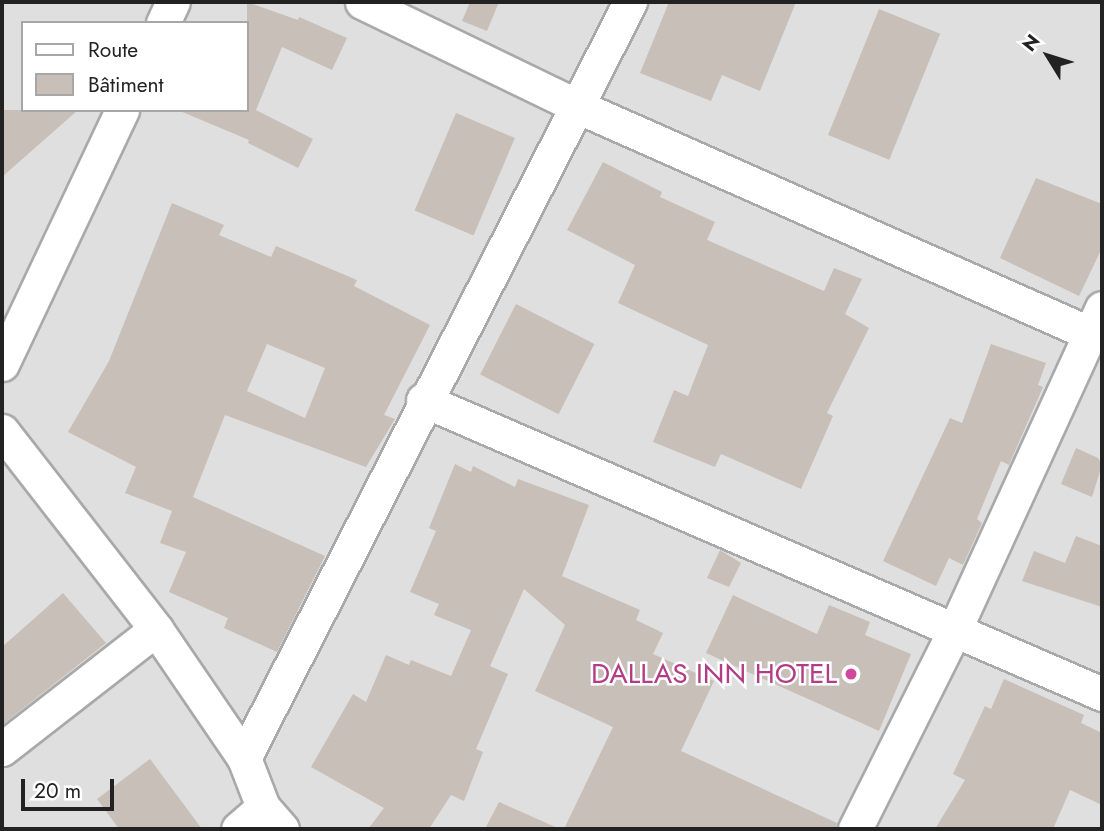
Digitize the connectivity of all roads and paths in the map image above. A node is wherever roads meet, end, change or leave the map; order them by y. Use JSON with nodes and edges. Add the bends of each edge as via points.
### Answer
{"nodes":[{"id":1,"x":173,"y":2,"type":"edge"},
{"id":2,"x":362,"y":2,"type":"edge"},
{"id":3,"x":630,"y":2,"type":"edge"},
{"id":4,"x":164,"y":21,"type":"edge"},
{"id":5,"x":579,"y":107,"type":"junction"},
{"id":6,"x":121,"y":112,"type":"edge"},
{"id":7,"x":1097,"y":321,"type":"edge"},
{"id":8,"x":2,"y":363,"type":"edge"},
{"id":9,"x":423,"y":400,"type":"junction"},
{"id":10,"x":2,"y":431,"type":"edge"},
{"id":11,"x":156,"y":629,"type":"junction"},
{"id":12,"x":954,"y":631,"type":"junction"},
{"id":13,"x":1102,"y":694,"type":"edge"},
{"id":14,"x":2,"y":749,"type":"edge"},
{"id":15,"x":244,"y":758,"type":"junction"},
{"id":16,"x":273,"y":818,"type":"edge"},
{"id":17,"x":238,"y":829,"type":"edge"},
{"id":18,"x":855,"y":829,"type":"edge"}],
"edges":[{"from":1,"to":4,"type":"street"},
{"from":2,"to":5,"type":"street"},
{"from":3,"to":5,"type":"street"},
{"from":5,"to":7,"type":"street"},
{"from":5,"to":9,"type":"street"},
{"from":6,"to":8,"type":"street"},
{"from":7,"to":12,"type":"street"},
{"from":9,"to":12,"type":"street"},
{"from":9,"to":15,"type":"street"},
{"from":10,"to":11,"type":"street"},
{"from":11,"to":14,"type":"street"},
{"from":11,"to":15,"type":"street"},
{"from":12,"to":13,"type":"street"},
{"from":12,"to":18,"type":"street"},
{"from":15,"to":16,"type":"street"},
{"from":16,"to":17,"type":"street"}]}
